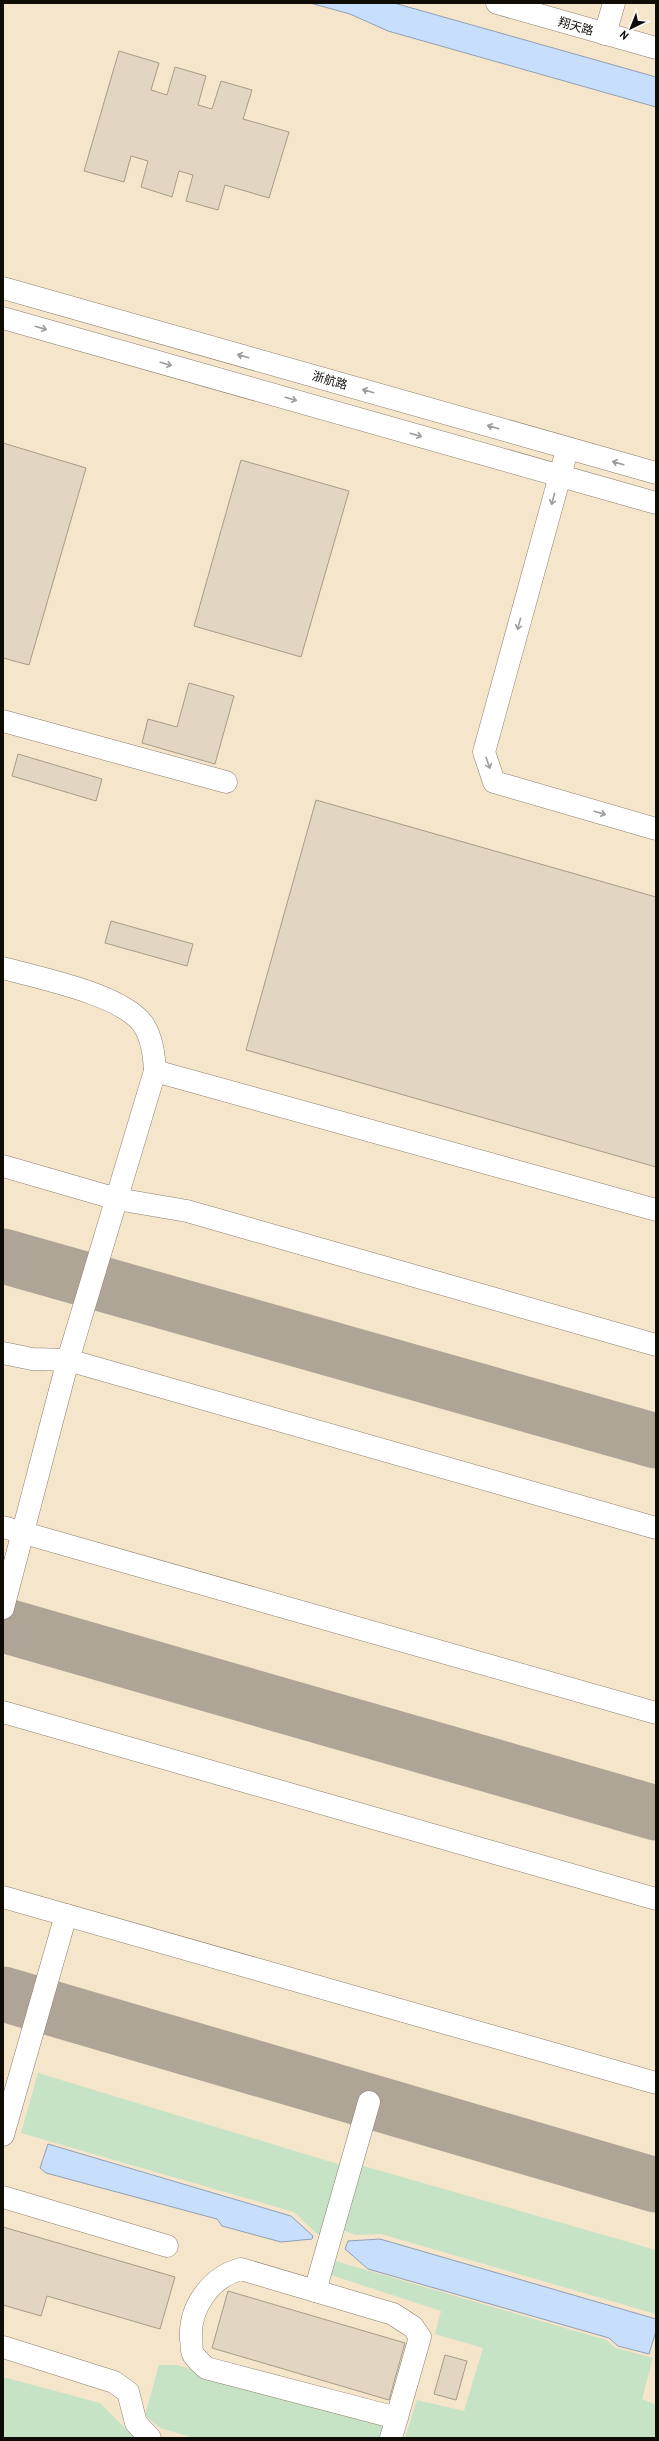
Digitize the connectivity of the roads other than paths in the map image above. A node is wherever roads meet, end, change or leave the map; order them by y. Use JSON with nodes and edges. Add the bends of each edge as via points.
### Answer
{"nodes":[{"id":1,"x":497,"y":3,"type":"edge"},
{"id":2,"x":614,"y":3,"type":"edge"},
{"id":3,"x":606,"y":34,"type":"junction"},
{"id":4,"x":656,"y":48,"type":"edge"},
{"id":5,"x":3,"y":288,"type":"edge"},
{"id":6,"x":3,"y":318,"type":"edge"},
{"id":7,"x":568,"y":448,"type":"junction"},
{"id":8,"x":656,"y":473,"type":"edge"},
{"id":9,"x":560,"y":476,"type":"junction"},
{"id":10,"x":656,"y":503,"type":"edge"},
{"id":11,"x":3,"y":721,"type":"edge"},
{"id":12,"x":226,"y":782,"type":"dead end"},
{"id":13,"x":656,"y":829,"type":"edge"},
{"id":14,"x":3,"y":968,"type":"edge"},
{"id":15,"x":155,"y":1071,"type":"junction"},
{"id":16,"x":3,"y":1166,"type":"edge"},
{"id":17,"x":118,"y":1199,"type":"junction"},
{"id":18,"x":656,"y":1210,"type":"edge"},
{"id":19,"x":656,"y":1345,"type":"edge"},
{"id":20,"x":3,"y":1353,"type":"edge"},
{"id":21,"x":68,"y":1360,"type":"junction"},
{"id":22,"x":656,"y":1528,"type":"edge"},
{"id":23,"x":13,"y":1530,"type":"edge"},
{"id":24,"x":3,"y":1608,"type":"edge"},
{"id":25,"x":3,"y":1712,"type":"edge"},
{"id":26,"x":656,"y":1713,"type":"edge"},
{"id":27,"x":3,"y":1897,"type":"edge"},
{"id":28,"x":656,"y":1899,"type":"edge"},
{"id":29,"x":66,"y":1915,"type":"junction"},
{"id":30,"x":656,"y":2083,"type":"edge"},
{"id":31,"x":369,"y":2102,"type":"dead end"},
{"id":32,"x":3,"y":2135,"type":"edge"},
{"id":33,"x":3,"y":2197,"type":"edge"},
{"id":34,"x":167,"y":2246,"type":"dead end"},
{"id":35,"x":315,"y":2291,"type":"junction"},
{"id":36,"x":3,"y":2347,"type":"edge"},
{"id":37,"x":394,"y":2428,"type":"edge"},
{"id":38,"x":150,"y":2438,"type":"edge"}],
"edges":[{"from":1,"to":3,"type":"street","name":"翔天路"},
{"from":2,"to":3,"type":"street"},
{"from":3,"to":4,"type":"street","name":"翔天路"},
{"from":7,"to":5,"type":"street","name":"浙航路","one_way":true},
{"from":6,"to":9,"type":"street","one_way":true},
{"from":8,"to":7,"type":"street","name":"浙航路","one_way":true},
{"from":7,"to":9,"type":"street"},
{"from":9,"to":10,"type":"street"},
{"from":9,"to":13,"type":"street","one_way":true,"via":[[484,752],[494,782]]},
{"from":11,"to":12,"type":"street"},
{"from":14,"to":15,"type":"street","via":[[99,996],[123,1008],[142,1024],[153,1047]]},
{"from":15,"to":17,"type":"street"},
{"from":15,"to":18,"type":"street"},
{"from":16,"to":17,"type":"street"},
{"from":17,"to":19,"type":"street","via":[[187,1211]]},
{"from":17,"to":21,"type":"street"},
{"from":20,"to":21,"type":"street","via":[[32,1359]]},
{"from":21,"to":22,"type":"street"},
{"from":21,"to":23,"type":"street"},
{"from":23,"to":24,"type":"street"},
{"from":23,"to":26,"type":"street"},
{"from":25,"to":28,"type":"street"},
{"from":27,"to":29,"type":"street"},
{"from":29,"to":30,"type":"street"},
{"from":29,"to":32,"type":"street"},
{"from":31,"to":35,"type":"street"},
{"from":33,"to":34,"type":"street"},
{"from":35,"to":37,"type":"street","via":[[393,2314],[413,2327],[420,2337]]},
{"from":35,"to":37,"type":"street","via":[[241,2269],[227,2272],[202,2296],[191,2328],[192,2354],[206,2368]]},
{"from":36,"to":38,"type":"street","via":[[114,2382],[128,2392],[136,2423]]}]}
